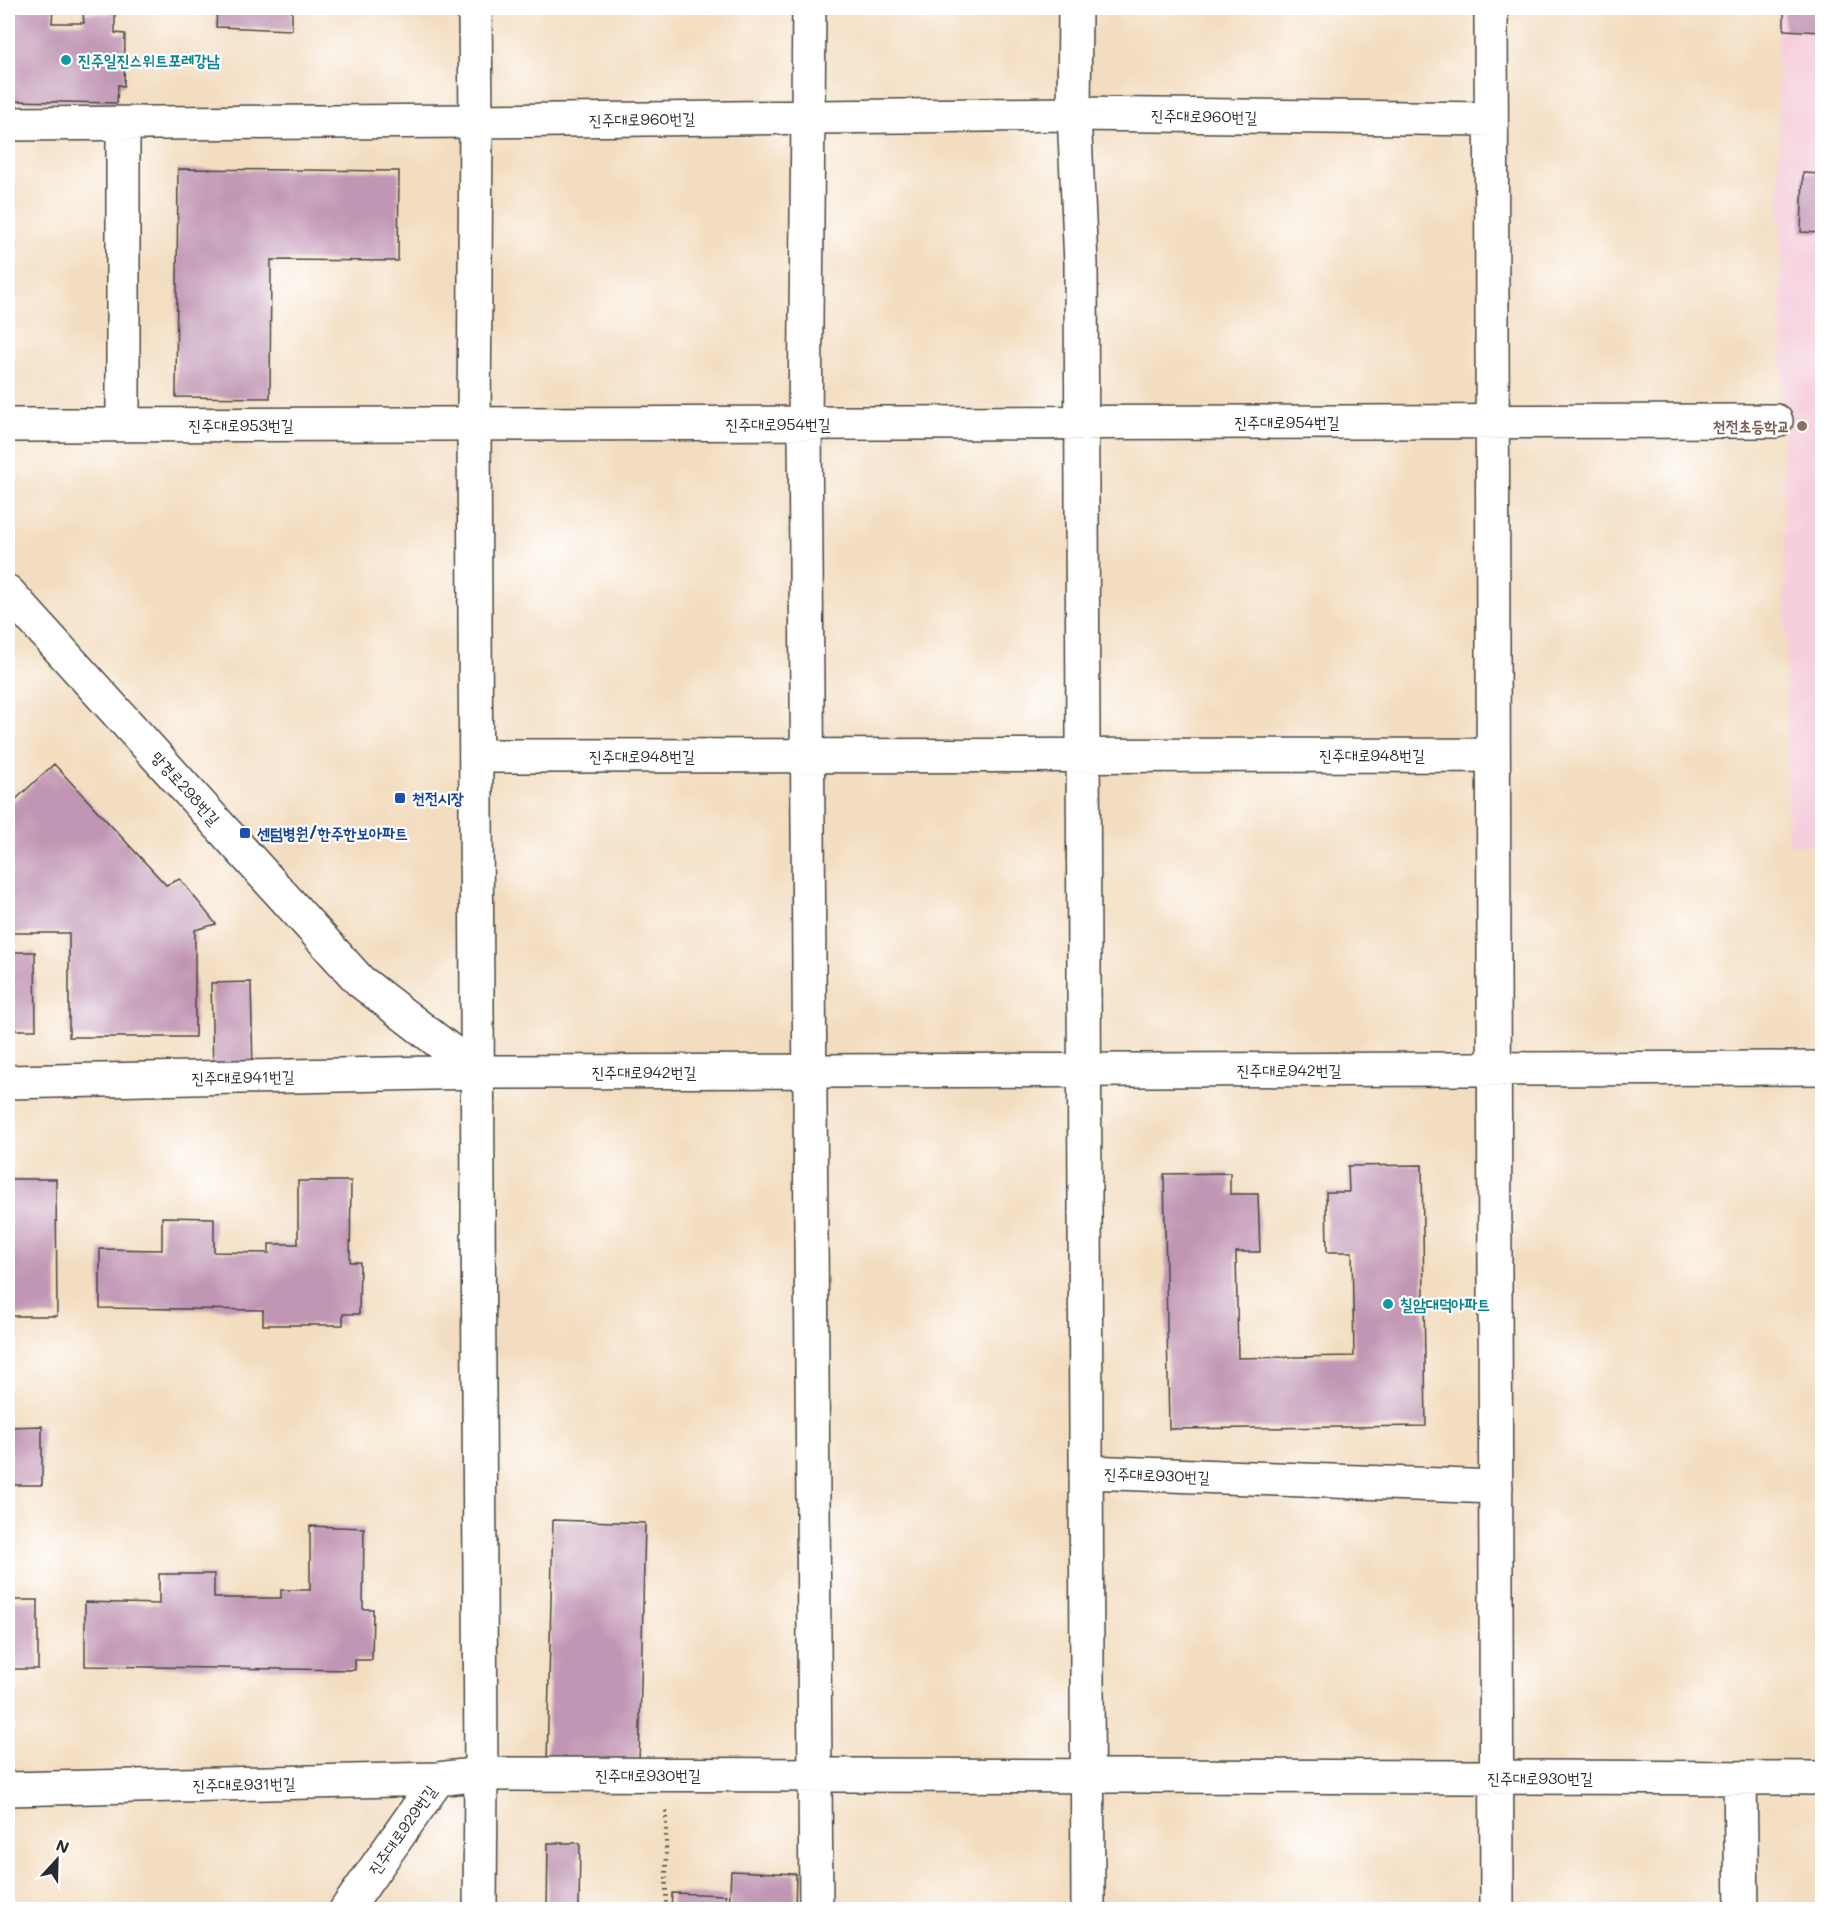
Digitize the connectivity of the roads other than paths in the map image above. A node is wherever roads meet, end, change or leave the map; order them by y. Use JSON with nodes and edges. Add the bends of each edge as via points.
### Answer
{"nodes":[{"id":1,"x":475,"y":8,"type":"edge"},
{"id":2,"x":809,"y":8,"type":"edge"},
{"id":3,"x":1075,"y":8,"type":"edge"},
{"id":4,"x":1491,"y":8,"type":"edge"},
{"id":5,"x":1074,"y":114,"type":"junction"},
{"id":6,"x":807,"y":117,"type":"junction"},
{"id":7,"x":1491,"y":120,"type":"junction"},
{"id":8,"x":476,"y":122,"type":"junction"},
{"id":9,"x":8,"y":124,"type":"edge"},
{"id":10,"x":123,"y":124,"type":"junction"},
{"id":11,"x":1776,"y":421,"type":"dead end"},
{"id":12,"x":1493,"y":422,"type":"junction"},
{"id":13,"x":1082,"y":423,"type":"junction"},
{"id":14,"x":805,"y":424,"type":"junction"},
{"id":15,"x":8,"y":425,"type":"edge"},
{"id":16,"x":123,"y":425,"type":"junction"},
{"id":17,"x":474,"y":425,"type":"junction"},
{"id":18,"x":8,"y":592,"type":"edge"},
{"id":19,"x":807,"y":755,"type":"junction"},
{"id":20,"x":1083,"y":755,"type":"junction"},
{"id":21,"x":1493,"y":755,"type":"junction"},
{"id":22,"x":476,"y":756,"type":"junction"},
{"id":23,"x":1822,"y":1068,"type":"edge"},
{"id":24,"x":1494,"y":1069,"type":"junction"},
{"id":25,"x":810,"y":1071,"type":"junction"},
{"id":26,"x":1084,"y":1071,"type":"junction"},
{"id":27,"x":478,"y":1072,"type":"junction"},
{"id":28,"x":8,"y":1082,"type":"edge"},
{"id":29,"x":1086,"y":1472,"type":"junction"},
{"id":30,"x":1496,"y":1487,"type":"junction"},
{"id":31,"x":481,"y":1774,"type":"junction"},
{"id":32,"x":815,"y":1775,"type":"junction"},
{"id":33,"x":1088,"y":1776,"type":"junction"},
{"id":34,"x":1496,"y":1778,"type":"junction"},
{"id":35,"x":1740,"y":1778,"type":"junction"},
{"id":36,"x":1822,"y":1778,"type":"edge"},
{"id":37,"x":438,"y":1779,"type":"junction"},
{"id":38,"x":8,"y":1789,"type":"edge"},
{"id":39,"x":346,"y":1910,"type":"edge"},
{"id":40,"x":480,"y":1910,"type":"edge"},
{"id":41,"x":816,"y":1910,"type":"edge"},
{"id":42,"x":1088,"y":1910,"type":"edge"},
{"id":43,"x":1497,"y":1910,"type":"edge"},
{"id":44,"x":1742,"y":1910,"type":"edge"}],
"edges":[{"from":1,"to":8,"type":"street"},
{"from":2,"to":6,"type":"street"},
{"from":3,"to":5,"type":"street"},
{"from":4,"to":7,"type":"street"},
{"from":5,"to":6,"type":"street","name":"진주대로960번길"},
{"from":5,"to":7,"type":"street","name":"진주대로960번길"},
{"from":5,"to":13,"type":"street","via":[[1081,263]]},
{"from":6,"to":8,"type":"street","name":"진주대로960번길"},
{"from":6,"to":14,"type":"street"},
{"from":7,"to":12,"type":"street"},
{"from":8,"to":10,"type":"street","name":"진주대로960번길"},
{"from":8,"to":17,"type":"street"},
{"from":9,"to":10,"type":"street","name":"진주대로960번길"},
{"from":10,"to":16,"type":"street"},
{"from":11,"to":12,"type":"street","name":"진주대로954번길"},
{"from":12,"to":13,"type":"street","name":"진주대로954번길"},
{"from":12,"to":21,"type":"street"},
{"from":13,"to":14,"type":"street","name":"진주대로954번길"},
{"from":13,"to":20,"type":"street"},
{"from":14,"to":17,"type":"street","name":"진주대로954번길"},
{"from":14,"to":19,"type":"street"},
{"from":15,"to":16,"type":"street","name":"진주대로953번길"},
{"from":16,"to":17,"type":"street","name":"진주대로953번길"},
{"from":17,"to":22,"type":"street"},
{"from":18,"to":27,"type":"street","name":"망경로298번길","via":[[360,981]]},
{"from":19,"to":20,"type":"street","name":"진주대로948번길"},
{"from":19,"to":22,"type":"street","name":"진주대로948번길"},
{"from":19,"to":25,"type":"street"},
{"from":20,"to":21,"type":"street","name":"진주대로948번길"},
{"from":20,"to":26,"type":"street"},
{"from":21,"to":24,"type":"street"},
{"from":22,"to":27,"type":"street"},
{"from":23,"to":24,"type":"street","name":"진주대로942번길"},
{"from":24,"to":26,"type":"street","name":"진주대로942번길"},
{"from":24,"to":30,"type":"street"},
{"from":25,"to":26,"type":"street","name":"진주대로942번길"},
{"from":25,"to":27,"type":"street","name":"진주대로942번길"},
{"from":25,"to":32,"type":"street"},
{"from":26,"to":29,"type":"street"},
{"from":27,"to":28,"type":"street","name":"진주대로941번길"},
{"from":27,"to":31,"type":"street"},
{"from":29,"to":30,"type":"street","name":"진주대로930번길"},
{"from":29,"to":33,"type":"street","name":"진주대로930번길"},
{"from":30,"to":34,"type":"street"},
{"from":31,"to":32,"type":"street","name":"진주대로930번길"},
{"from":31,"to":37,"type":"street","name":"진주대로931번길"},
{"from":31,"to":40,"type":"street"},
{"from":32,"to":33,"type":"street","name":"진주대로930번길"},
{"from":32,"to":41,"type":"street"},
{"from":33,"to":34,"type":"street","name":"진주대로930번길"},
{"from":33,"to":42,"type":"street","name":"진주대로930번길"},
{"from":34,"to":35,"type":"street","name":"진주대로930번길"},
{"from":34,"to":43,"type":"street"},
{"from":35,"to":36,"type":"street","name":"진주대로930번길"},
{"from":35,"to":44,"type":"street"},
{"from":37,"to":38,"type":"street","name":"진주대로931번길"},
{"from":37,"to":39,"type":"street","name":"진주대로929번길"}]}
